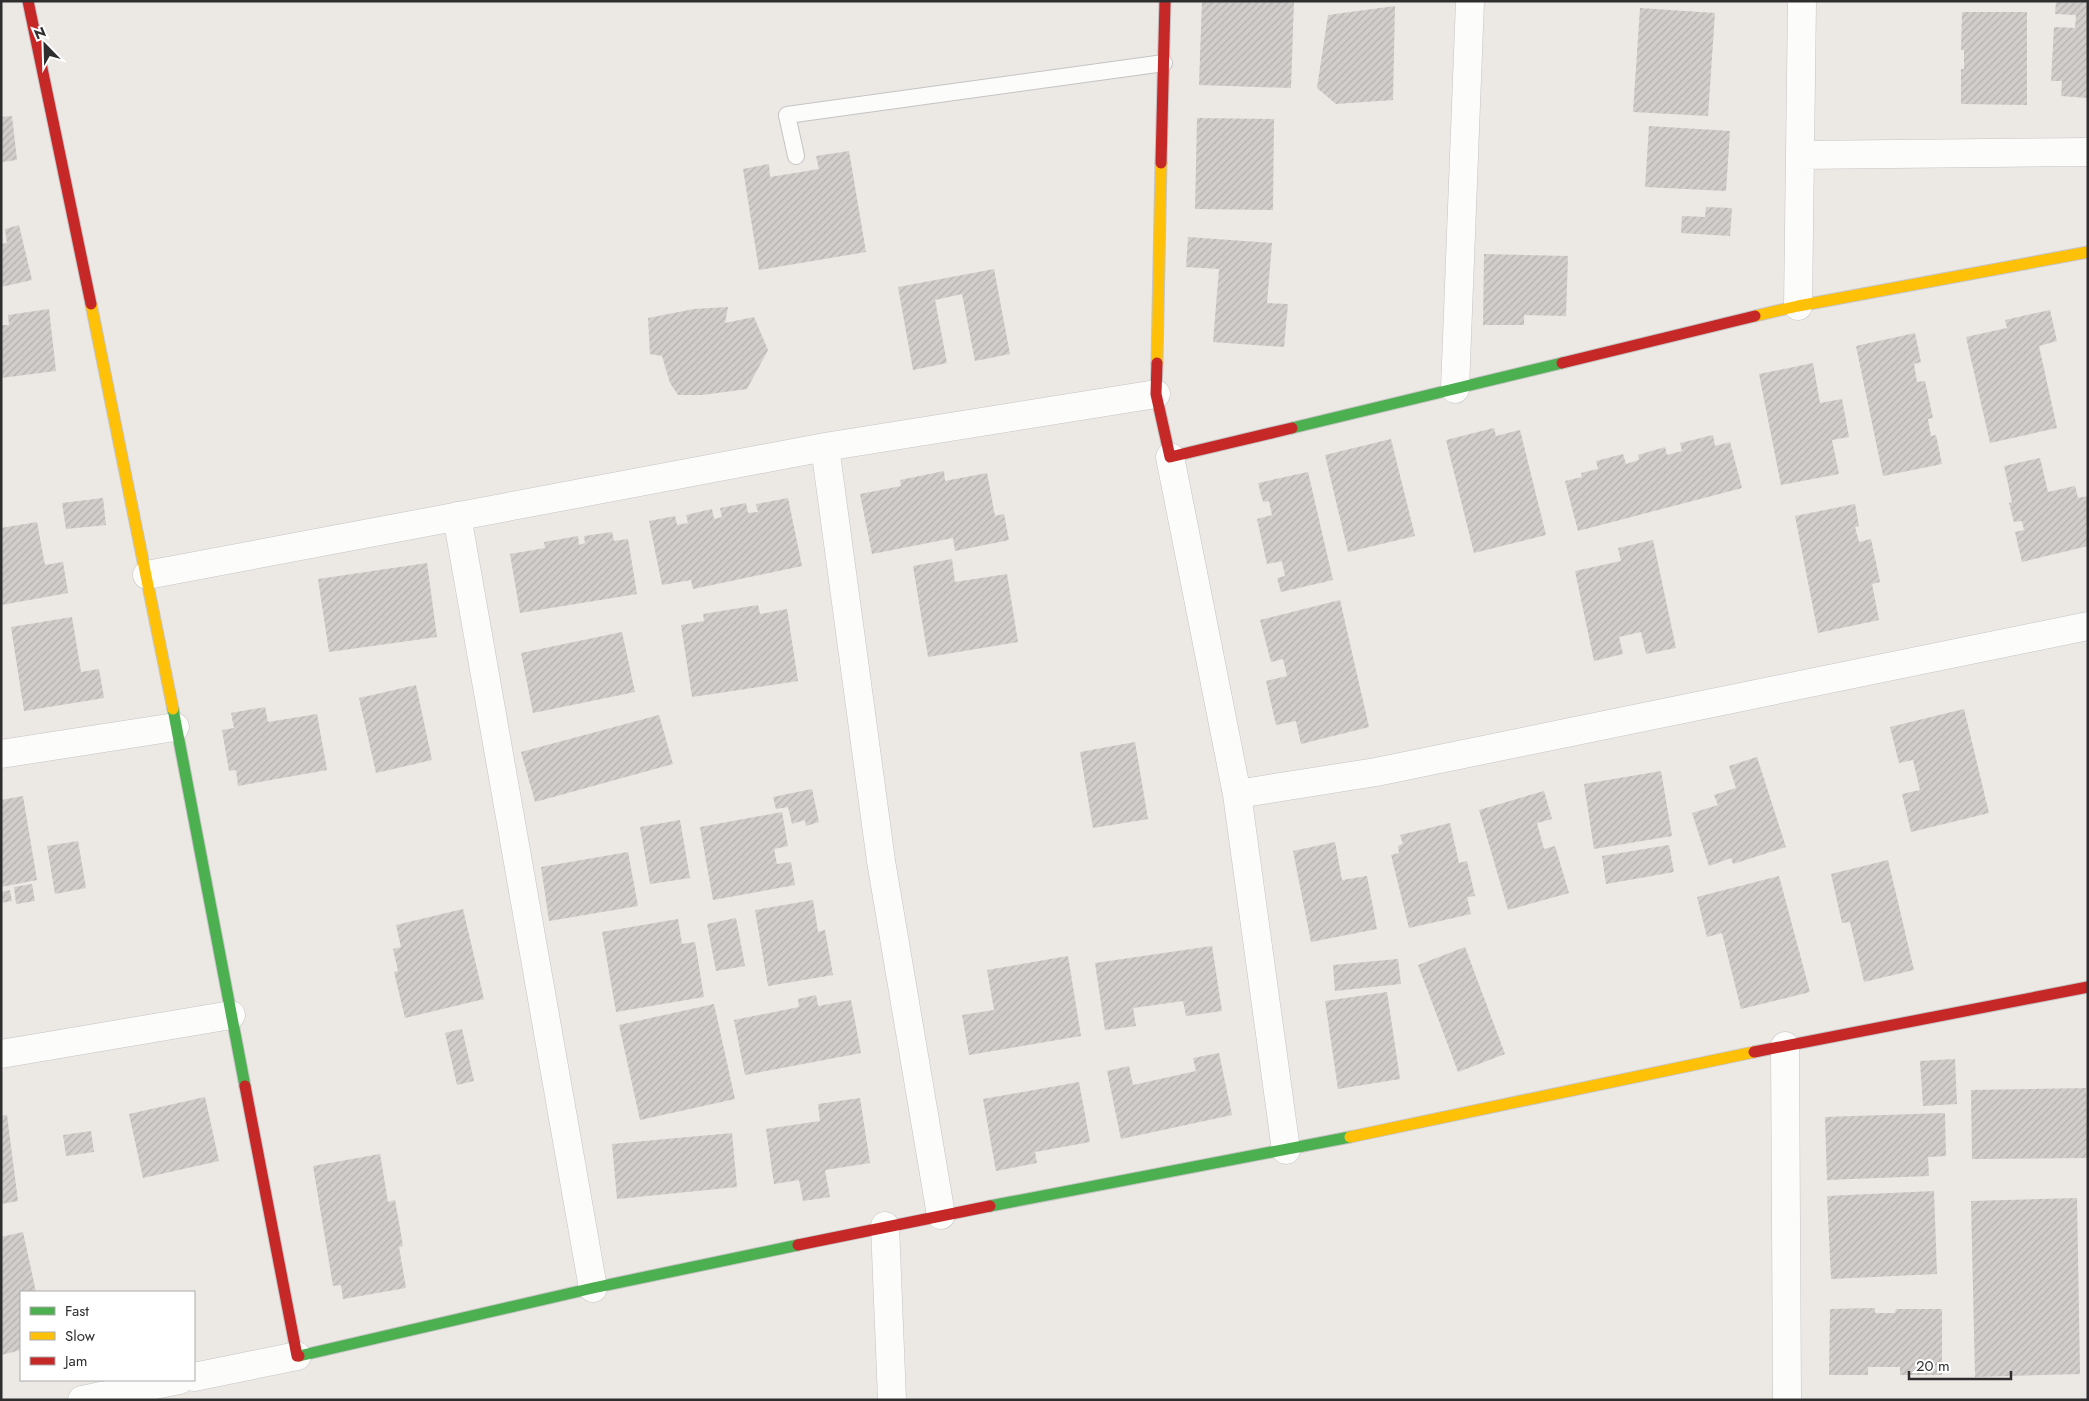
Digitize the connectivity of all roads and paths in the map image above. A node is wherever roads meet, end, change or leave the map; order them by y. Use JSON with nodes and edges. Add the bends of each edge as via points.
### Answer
{"nodes":[{"id":1,"x":28,"y":1,"type":"edge"},
{"id":2,"x":1165,"y":1,"type":"edge"},
{"id":3,"x":1470,"y":1,"type":"edge"},
{"id":4,"x":1802,"y":1,"type":"edge"},
{"id":5,"x":1164,"y":63,"type":"junction"},
{"id":6,"x":2088,"y":152,"type":"edge"},
{"id":7,"x":796,"y":156,"type":"dead end"},
{"id":8,"x":1800,"y":156,"type":"junction"},
{"id":9,"x":2088,"y":252,"type":"edge"},
{"id":10,"x":1798,"y":306,"type":"junction"},
{"id":11,"x":1455,"y":389,"type":"junction"},
{"id":12,"x":1156,"y":394,"type":"junction"},
{"id":13,"x":825,"y":447,"type":"junction"},
{"id":14,"x":1170,"y":458,"type":"junction"},
{"id":15,"x":457,"y":516,"type":"junction"},
{"id":16,"x":146,"y":575,"type":"junction"},
{"id":17,"x":2088,"y":626,"type":"edge"},
{"id":18,"x":175,"y":727,"type":"junction"},
{"id":19,"x":1,"y":754,"type":"edge"},
{"id":20,"x":1238,"y":794,"type":"junction"},
{"id":21,"x":2088,"y":987,"type":"edge"},
{"id":22,"x":231,"y":1015,"type":"junction"},
{"id":23,"x":1785,"y":1046,"type":"junction"},
{"id":24,"x":1,"y":1054,"type":"edge"},
{"id":25,"x":1286,"y":1150,"type":"junction"},
{"id":26,"x":941,"y":1215,"type":"junction"},
{"id":27,"x":885,"y":1226,"type":"junction"},
{"id":28,"x":593,"y":1288,"type":"junction"},
{"id":29,"x":297,"y":1356,"type":"junction"},
{"id":30,"x":195,"y":1377,"type":"edge"},
{"id":31,"x":175,"y":1381,"type":"edge"},
{"id":32,"x":82,"y":1400,"type":"edge"},
{"id":33,"x":892,"y":1400,"type":"edge"},
{"id":34,"x":1787,"y":1400,"type":"edge"}],
"edges":[{"from":1,"to":16,"type":"street"},
{"from":2,"to":5,"type":"street"},
{"from":3,"to":11,"type":"street"},
{"from":4,"to":8,"type":"street"},
{"from":5,"to":7,"type":"lane","via":[[787,115]]},
{"from":5,"to":12,"type":"street"},
{"from":6,"to":8,"type":"street"},
{"from":8,"to":10,"type":"street"},
{"from":9,"to":10,"type":"street"},
{"from":10,"to":11,"type":"street"},
{"from":11,"to":14,"type":"street"},
{"from":12,"to":13,"type":"street"},
{"from":12,"to":14,"type":"street"},
{"from":13,"to":15,"type":"street"},
{"from":13,"to":26,"type":"street","via":[[882,861]]},
{"from":14,"to":20,"type":"street"},
{"from":15,"to":16,"type":"street"},
{"from":15,"to":28,"type":"street"},
{"from":16,"to":18,"type":"street"},
{"from":17,"to":20,"type":"street","via":[[1376,772]]},
{"from":18,"to":19,"type":"street"},
{"from":18,"to":22,"type":"street"},
{"from":20,"to":25,"type":"street"},
{"from":21,"to":23,"type":"street"},
{"from":22,"to":24,"type":"street"},
{"from":22,"to":29,"type":"street"},
{"from":23,"to":25,"type":"street"},
{"from":23,"to":34,"type":"street"},
{"from":25,"to":26,"type":"street"},
{"from":26,"to":27,"type":"street"},
{"from":27,"to":28,"type":"street"},
{"from":27,"to":33,"type":"street"},
{"from":28,"to":29,"type":"street"},
{"from":29,"to":30,"type":"street"},
{"from":31,"to":32,"type":"street"}]}
